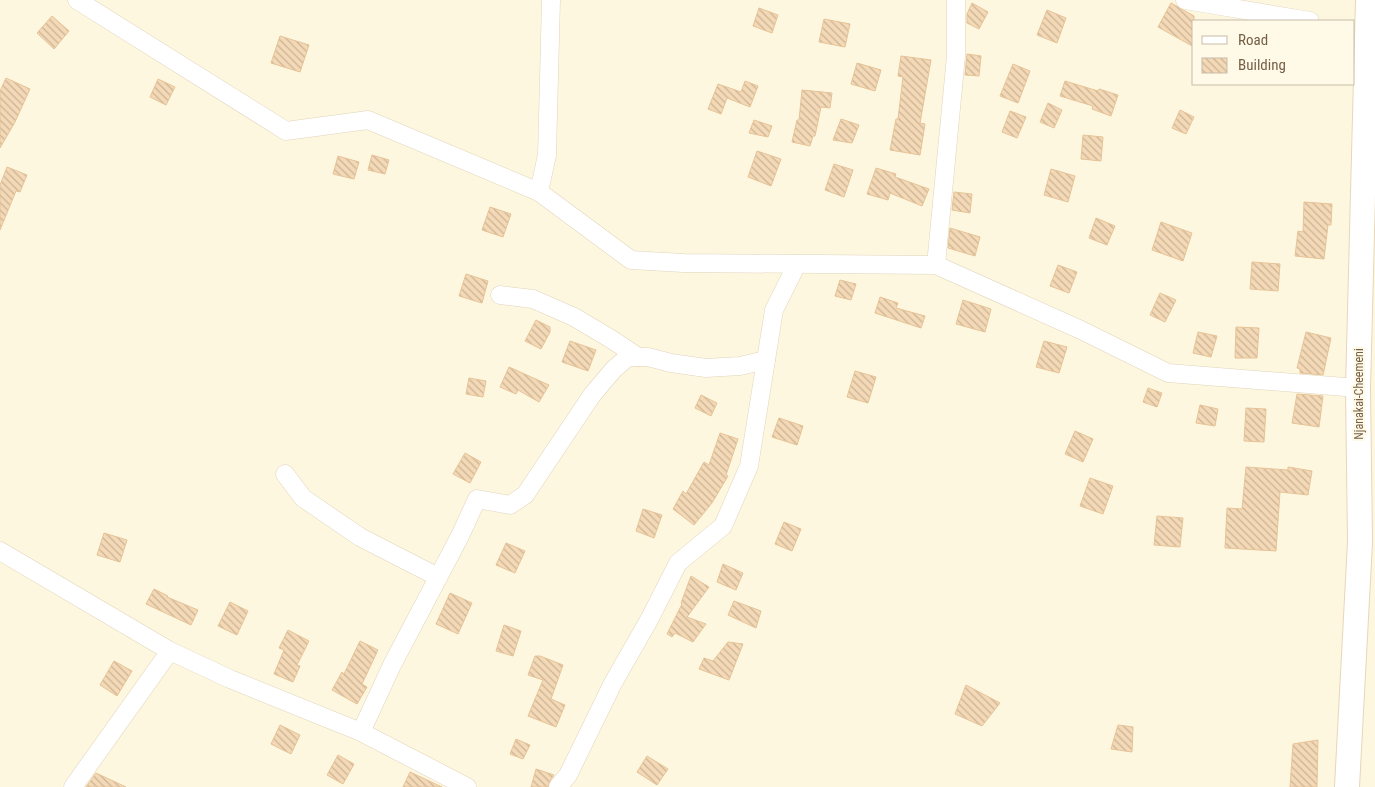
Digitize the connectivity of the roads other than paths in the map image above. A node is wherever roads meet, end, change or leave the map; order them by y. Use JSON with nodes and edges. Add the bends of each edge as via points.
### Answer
{"nodes":[{"id":1,"x":77,"y":0,"type":"edge"},
{"id":2,"x":551,"y":0,"type":"edge"},
{"id":3,"x":956,"y":0,"type":"edge"},
{"id":4,"x":1185,"y":0,"type":"edge"},
{"id":5,"x":1368,"y":0,"type":"edge"},
{"id":6,"x":1304,"y":20,"type":"edge"},
{"id":7,"x":1360,"y":30,"type":"edge"},
{"id":8,"x":539,"y":192,"type":"junction"},
{"id":9,"x":797,"y":264,"type":"junction"},
{"id":10,"x":936,"y":265,"type":"junction"},
{"id":11,"x":500,"y":295,"type":"dead end"},
{"id":12,"x":638,"y":357,"type":"junction"},
{"id":13,"x":766,"y":360,"type":"junction"},
{"id":14,"x":1358,"y":388,"type":"junction"},
{"id":15,"x":286,"y":474,"type":"dead end"},
{"id":16,"x":0,"y":551,"type":"edge"},
{"id":17,"x":438,"y":577,"type":"junction"},
{"id":18,"x":170,"y":651,"type":"junction"},
{"id":19,"x":361,"y":732,"type":"junction"},
{"id":20,"x":73,"y":787,"type":"edge"},
{"id":21,"x":467,"y":787,"type":"edge"},
{"id":22,"x":558,"y":787,"type":"edge"},
{"id":23,"x":1347,"y":787,"type":"edge"}],
"edges":[{"from":1,"to":8,"type":"street","via":[[286,131],[368,120]]},
{"from":2,"to":8,"type":"street","via":[[547,155]]},
{"from":3,"to":10,"type":"street","via":[[956,56]]},
{"from":4,"to":6,"type":"street"},
{"from":5,"to":7,"type":"main road","name":"Njanakai-Cheemeni"},
{"from":7,"to":14,"type":"main road","name":"Njanakai-Cheemeni"},
{"from":8,"to":9,"type":"street","via":[[631,260]]},
{"from":9,"to":10,"type":"street"},
{"from":9,"to":13,"type":"street","via":[[774,310]]},
{"from":10,"to":14,"type":"street","via":[[1168,373]]},
{"from":11,"to":12,"type":"street","via":[[533,299],[574,317]]},
{"from":12,"to":13,"type":"street","via":[[706,368],[740,366]]},
{"from":12,"to":17,"type":"street","via":[[628,357],[592,395],[525,495],[510,505],[477,499]]},
{"from":13,"to":22,"type":"street","via":[[749,466],[723,526],[678,563],[568,774]]},
{"from":14,"to":23,"type":"main road","name":"Njanakai-Cheemeni","via":[[1360,542]]},
{"from":15,"to":17,"type":"street","via":[[303,498],[360,537]]},
{"from":16,"to":18,"type":"street"},
{"from":17,"to":19,"type":"street"},
{"from":18,"to":19,"type":"street"},
{"from":18,"to":20,"type":"street"},
{"from":19,"to":21,"type":"street"}]}
